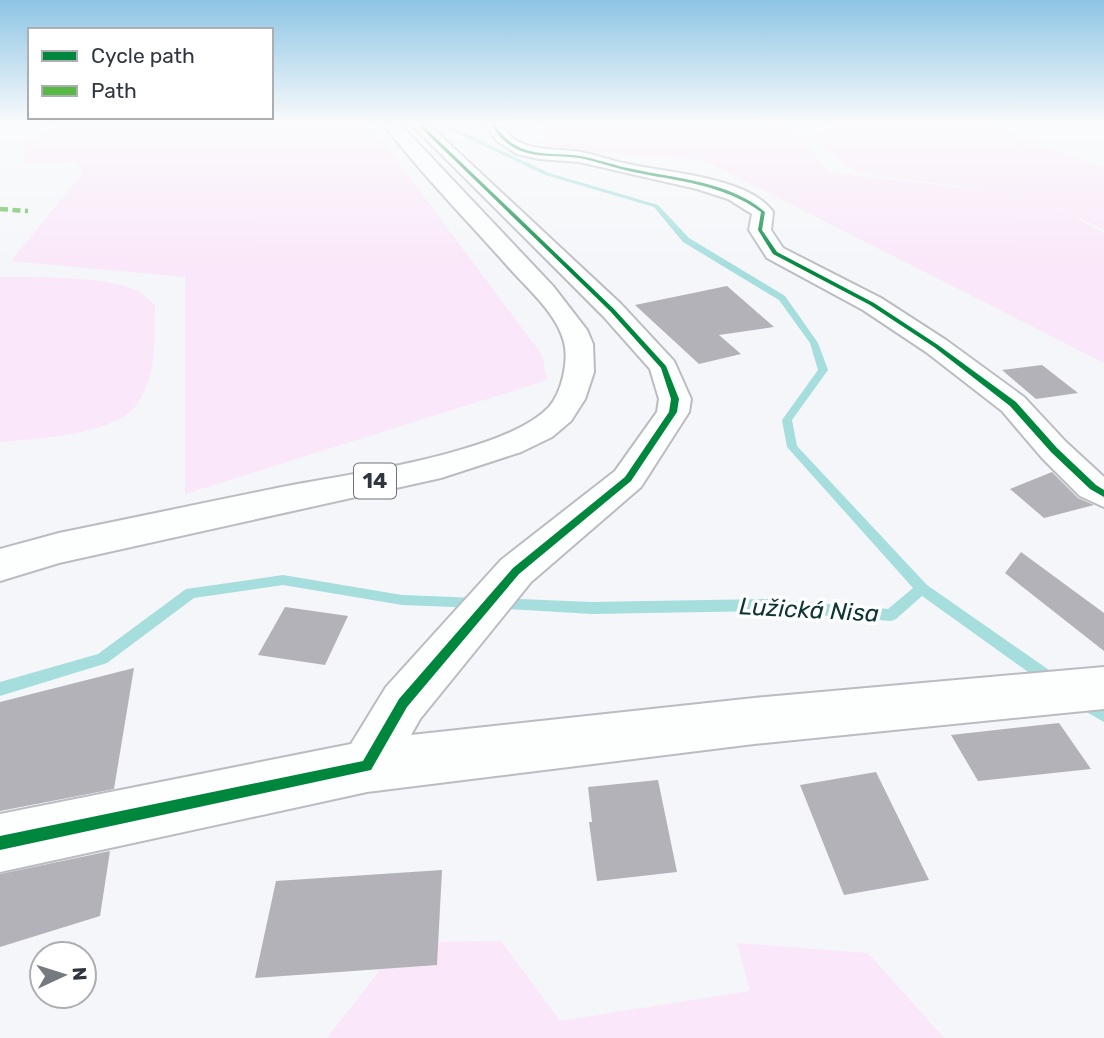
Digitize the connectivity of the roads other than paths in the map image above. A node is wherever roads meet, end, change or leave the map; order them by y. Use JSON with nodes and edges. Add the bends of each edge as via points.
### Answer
{"nodes":[{"id":1,"x":433,"y":170,"type":"edge"},
{"id":2,"x":475,"y":170,"type":"edge"},
{"id":3,"x":634,"y":170,"type":"edge"},
{"id":4,"x":1104,"y":494,"type":"edge"},
{"id":5,"x":0,"y":565,"type":"edge"},
{"id":6,"x":1104,"y":688,"type":"edge"},
{"id":7,"x":367,"y":766,"type":"junction"},
{"id":8,"x":0,"y":843,"type":"edge"}],
"edges":[{"from":1,"to":5,"type":"street","number":"14","via":[[544,291],[579,344],[574,392],[559,415],[537,432],[441,467],[59,548]]},
{"from":2,"to":7,"type":"street","via":[[664,367],[675,399],[673,412],[628,479],[516,571],[403,703]]},
{"from":3,"to":4,"type":"street","via":[[699,184],[754,204],[763,212],[760,230],[775,253],[872,304],[936,346],[1013,404],[1054,450]]},
{"from":6,"to":7,"type":"street","via":[[754,721]]},
{"from":7,"to":8,"type":"street"}]}
